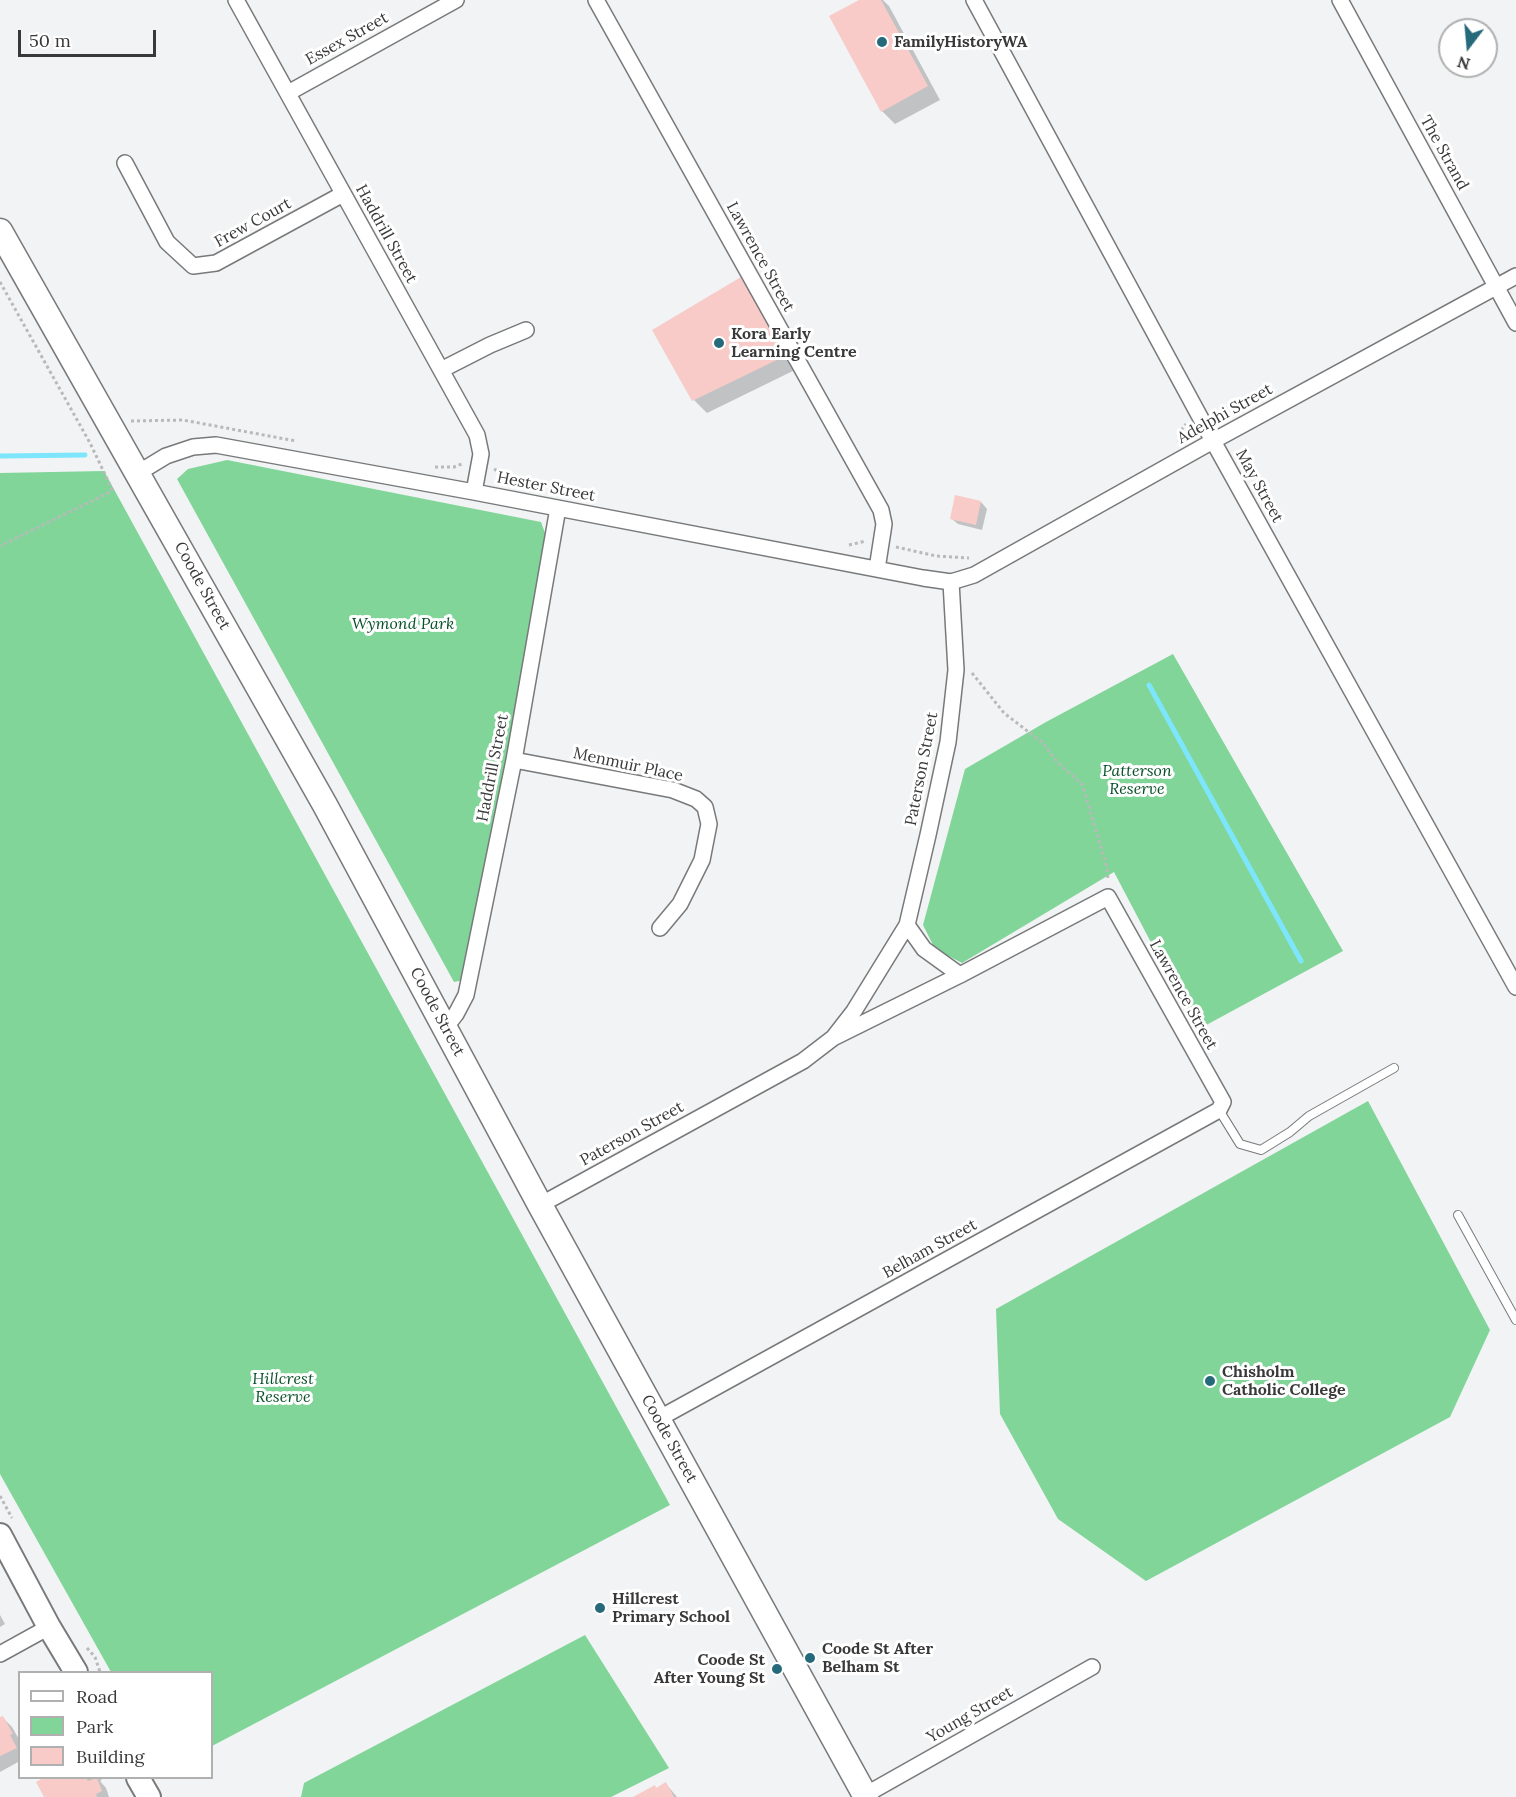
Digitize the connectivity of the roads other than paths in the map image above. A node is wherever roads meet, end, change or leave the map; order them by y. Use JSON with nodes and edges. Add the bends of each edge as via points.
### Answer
{"nodes":[{"id":1,"x":236,"y":0,"type":"edge"},
{"id":2,"x":456,"y":0,"type":"edge"},
{"id":3,"x":596,"y":0,"type":"edge"},
{"id":4,"x":974,"y":0,"type":"edge"},
{"id":5,"x":1340,"y":0,"type":"edge"},
{"id":6,"x":288,"y":93,"type":"junction"},
{"id":7,"x":124,"y":163,"type":"dead end"},
{"id":8,"x":343,"y":194,"type":"junction"},
{"id":9,"x":0,"y":231,"type":"edge"},
{"id":10,"x":1516,"y":276,"type":"edge"},
{"id":11,"x":1496,"y":287,"type":"junction"},
{"id":12,"x":1516,"y":323,"type":"edge"},
{"id":13,"x":526,"y":330,"type":"dead end"},
{"id":14,"x":441,"y":370,"type":"junction"},
{"id":15,"x":1213,"y":441,"type":"junction"},
{"id":16,"x":138,"y":473,"type":"junction"},
{"id":17,"x":474,"y":492,"type":"junction"},
{"id":18,"x":558,"y":508,"type":"junction"},
{"id":19,"x":877,"y":569,"type":"junction"},
{"id":20,"x":951,"y":582,"type":"junction"},
{"id":21,"x":514,"y":760,"type":"junction"},
{"id":22,"x":1108,"y":897,"type":"joint"},
{"id":23,"x":907,"y":925,"type":"junction"},
{"id":24,"x":660,"y":928,"type":"dead end"},
{"id":25,"x":960,"y":975,"type":"junction"},
{"id":26,"x":1516,"y":987,"type":"edge"},
{"id":27,"x":445,"y":1028,"type":"junction"},
{"id":28,"x":833,"y":1038,"type":"junction"},
{"id":29,"x":1394,"y":1068,"type":"dead end"},
{"id":30,"x":1219,"y":1110,"type":"junction"},
{"id":31,"x":540,"y":1205,"type":"junction"},
{"id":32,"x":1458,"y":1215,"type":"dead end"},
{"id":33,"x":1516,"y":1320,"type":"edge"},
{"id":34,"x":658,"y":1419,"type":"junction"},
{"id":35,"x":0,"y":1535,"type":"edge"},
{"id":36,"x":49,"y":1627,"type":"junction"},
{"id":37,"x":0,"y":1654,"type":"edge"},
{"id":38,"x":1092,"y":1667,"type":"dead end"},
{"id":39,"x":75,"y":1671,"type":"edge"},
{"id":40,"x":139,"y":1779,"type":"edge"},
{"id":41,"x":866,"y":1796,"type":"edge"},
{"id":42,"x":148,"y":1797,"type":"edge"}],
"edges":[{"from":1,"to":6,"type":"street","name":"Haddrill Street"},
{"from":2,"to":6,"type":"street","name":"Essex Street"},
{"from":3,"to":19,"type":"street","name":"Lawrence Street","via":[[881,510],[884,524]]},
{"from":4,"to":15,"type":"street","name":"May Street"},
{"from":5,"to":11,"type":"street","name":"The Strand"},
{"from":6,"to":8,"type":"street","name":"Haddrill Street"},
{"from":7,"to":8,"type":"street","name":"Frew Court","via":[[167,242],[192,266],[216,263]]},
{"from":8,"to":14,"type":"street","name":"Haddrill Street"},
{"from":9,"to":16,"type":"main road","name":"Coode Street"},
{"from":10,"to":11,"type":"street","name":"Adelphi Street"},
{"from":11,"to":12,"type":"street","name":"The Strand"},
{"from":11,"to":15,"type":"street","name":"Adelphi Street"},
{"from":13,"to":14,"type":"street"},
{"from":14,"to":17,"type":"street","name":"Haddrill Street","via":[[480,445]]},
{"from":15,"to":20,"type":"street","name":"Adelphi Street","via":[[974,575]]},
{"from":15,"to":26,"type":"street","name":"May Street"},
{"from":16,"to":17,"type":"street","name":"Hester Street","via":[[166,456],[216,445]]},
{"from":16,"to":27,"type":"main road","name":"Coode Street","via":[[331,815]]},
{"from":17,"to":18,"type":"street","name":"Hester Street"},
{"from":18,"to":19,"type":"street","name":"Hester Street"},
{"from":18,"to":21,"type":"street","name":"Haddrill Street"},
{"from":19,"to":20,"type":"street","name":"Hester Street"},
{"from":20,"to":23,"type":"street","name":"Paterson Street","via":[[956,670],[948,742]]},
{"from":21,"to":24,"type":"street","name":"Menmuir Place","via":[[673,790],[705,807],[709,824],[702,860],[680,904]]},
{"from":21,"to":27,"type":"street","name":"Haddrill Street","via":[[466,994]]},
{"from":22,"to":25,"type":"street","name":"Paterson Street"},
{"from":22,"to":30,"type":"street","name":"Lawrence Street","via":[[1223,1102]]},
{"from":23,"to":25,"type":"street","via":[[924,949]]},
{"from":23,"to":28,"type":"street","name":"Paterson Street"},
{"from":25,"to":28,"type":"street","name":"Paterson Street"},
{"from":27,"to":31,"type":"main road","name":"Coode Street"},
{"from":28,"to":31,"type":"street","name":"Paterson Street","via":[[803,1061]]},
{"from":29,"to":30,"type":"lane","via":[[1309,1116],[1260,1150],[1240,1144]]},
{"from":30,"to":34,"type":"street","name":"Belham Street"},
{"from":31,"to":34,"type":"main road","name":"Coode Street"},
{"from":32,"to":33,"type":"lane"},
{"from":34,"to":41,"type":"main road","name":"Coode Street"},
{"from":35,"to":36,"type":"street"},
{"from":36,"to":37,"type":"street"},
{"from":36,"to":39,"type":"street"},
{"from":38,"to":41,"type":"street","name":"Young Street"},
{"from":40,"to":42,"type":"street"}]}
